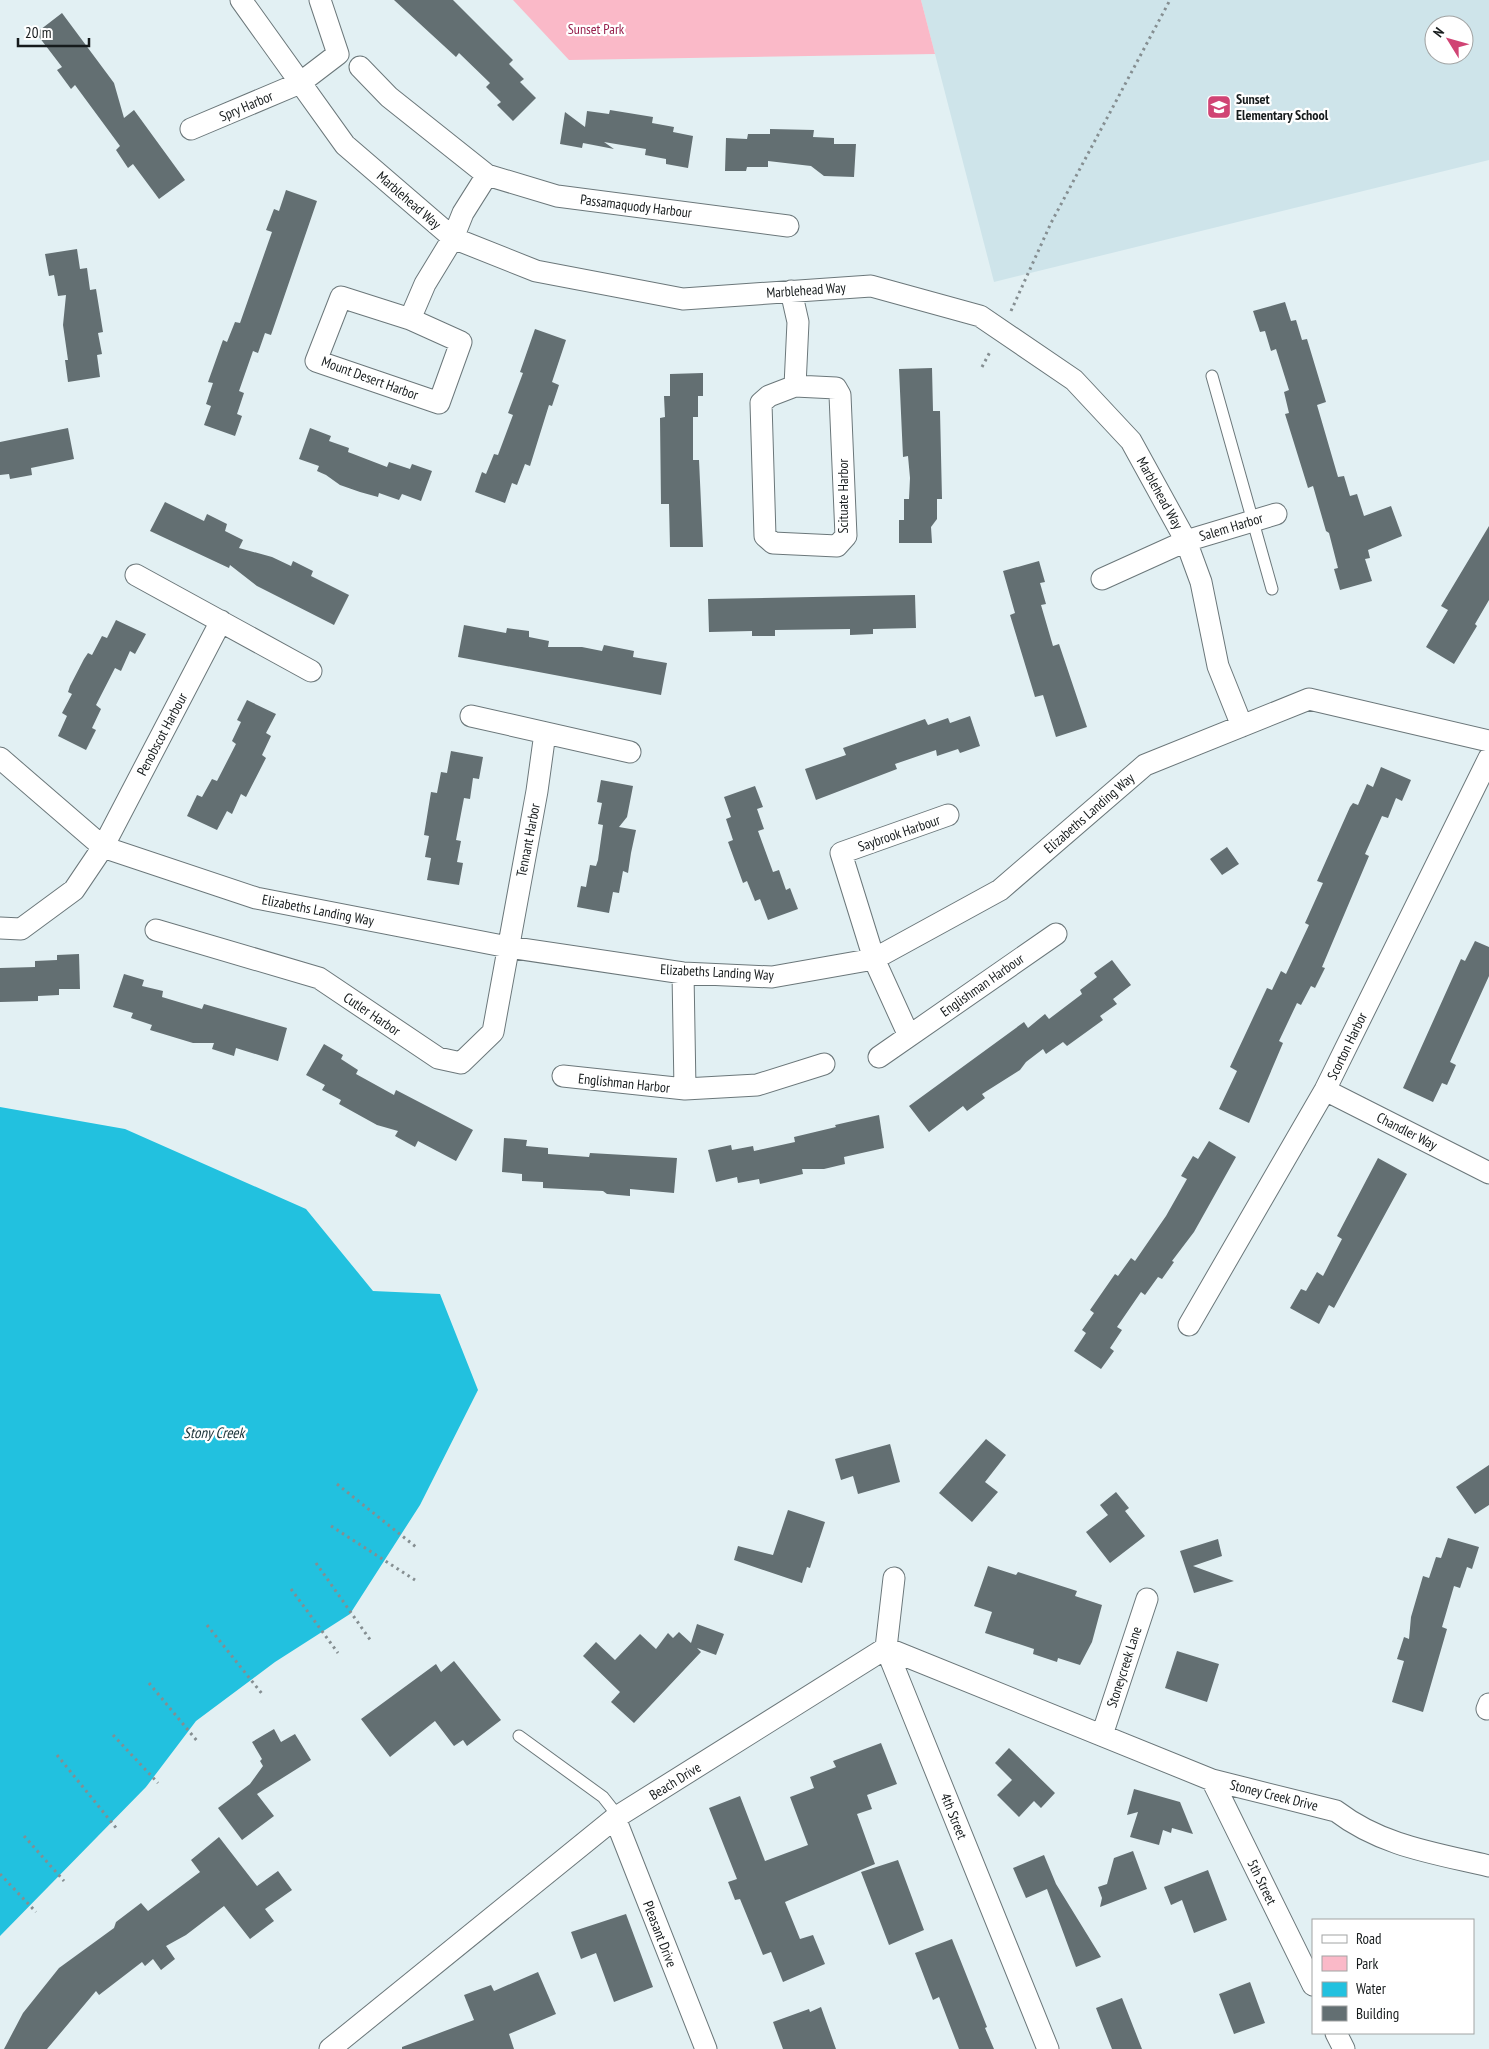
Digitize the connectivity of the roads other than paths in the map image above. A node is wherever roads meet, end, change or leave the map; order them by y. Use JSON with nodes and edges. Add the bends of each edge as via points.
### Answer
{"nodes":[{"id":1,"x":241,"y":0,"type":"edge"},
{"id":2,"x":320,"y":0,"type":"edge"},
{"id":3,"x":360,"y":67,"type":"dead end"},
{"id":4,"x":300,"y":83,"type":"junction"},
{"id":5,"x":191,"y":129,"type":"dead end"},
{"id":6,"x":487,"y":175,"type":"junction"},
{"id":7,"x":788,"y":226,"type":"dead end"},
{"id":8,"x":453,"y":238,"type":"junction"},
{"id":9,"x":791,"y":292,"type":"junction"},
{"id":10,"x":410,"y":319,"type":"junction"},
{"id":11,"x":1212,"y":376,"type":"dead end"},
{"id":12,"x":795,"y":386,"type":"junction"},
{"id":13,"x":1276,"y":514,"type":"dead end"},
{"id":14,"x":1251,"y":521,"type":"junction"},
{"id":15,"x":1186,"y":541,"type":"junction"},
{"id":16,"x":136,"y":575,"type":"dead end"},
{"id":17,"x":1102,"y":579,"type":"dead end"},
{"id":18,"x":1272,"y":589,"type":"dead end"},
{"id":19,"x":221,"y":621,"type":"junction"},
{"id":20,"x":311,"y":671,"type":"dead end"},
{"id":21,"x":471,"y":716,"type":"dead end"},
{"id":22,"x":1242,"y":726,"type":"junction"},
{"id":23,"x":544,"y":733,"type":"junction"},
{"id":24,"x":1489,"y":741,"type":"edge"},
{"id":25,"x":630,"y":752,"type":"dead end"},
{"id":26,"x":0,"y":758,"type":"edge"},
{"id":27,"x":1489,"y":758,"type":"edge"},
{"id":28,"x":948,"y":816,"type":"dead end"},
{"id":29,"x":103,"y":847,"type":"junction"},
{"id":30,"x":0,"y":928,"type":"edge"},
{"id":31,"x":156,"y":930,"type":"dead end"},
{"id":32,"x":1056,"y":934,"type":"dead end"},
{"id":33,"x":508,"y":947,"type":"junction"},
{"id":34,"x":874,"y":959,"type":"junction"},
{"id":35,"x":683,"y":973,"type":"junction"},
{"id":36,"x":908,"y":1036,"type":"junction"},
{"id":37,"x":879,"y":1057,"type":"dead end"},
{"id":38,"x":824,"y":1064,"type":"dead end"},
{"id":39,"x":563,"y":1076,"type":"dead end"},
{"id":40,"x":685,"y":1089,"type":"junction"},
{"id":41,"x":1325,"y":1090,"type":"junction"},
{"id":42,"x":1489,"y":1173,"type":"edge"},
{"id":43,"x":1189,"y":1325,"type":"dead end"},
{"id":44,"x":894,"y":1578,"type":"dead end"},
{"id":45,"x":1147,"y":1599,"type":"dead end"},
{"id":46,"x":886,"y":1648,"type":"junction"},
{"id":47,"x":1102,"y":1735,"type":"junction"},
{"id":48,"x":520,"y":1736,"type":"dead end"},
{"id":49,"x":1212,"y":1780,"type":"junction"},
{"id":50,"x":617,"y":1817,"type":"junction"},
{"id":51,"x":1489,"y":1866,"type":"edge"},
{"id":52,"x":1312,"y":1982,"type":"edge"},
{"id":53,"x":1336,"y":2034,"type":"edge"},
{"id":54,"x":330,"y":2049,"type":"edge"},
{"id":55,"x":706,"y":2049,"type":"edge"},
{"id":56,"x":1048,"y":2049,"type":"edge"},
{"id":57,"x":1344,"y":2049,"type":"edge"}],
"edges":[{"from":1,"to":4,"type":"street","name":"Marblehead Way"},
{"from":2,"to":4,"type":"street","name":"Spry Harbor","via":[[338,54]]},
{"from":3,"to":6,"type":"street","name":"Passamaquody Harbour","via":[[389,97]]},
{"from":4,"to":5,"type":"street","name":"Spry Harbor"},
{"from":4,"to":8,"type":"street","name":"Marblehead Way","via":[[345,144]]},
{"from":6,"to":7,"type":"street","name":"Passamaquody Harbour","via":[[557,196]]},
{"from":6,"to":8,"type":"street","via":[[463,213]]},
{"from":8,"to":9,"type":"street","name":"Marblehead Way","via":[[536,271],[683,299]]},
{"from":8,"to":10,"type":"street","via":[[425,284]]},
{"from":9,"to":12,"type":"street","via":[[798,322]]},
{"from":9,"to":15,"type":"street","name":"Marblehead Way","via":[[871,286],[980,316],[1074,380],[1131,441]]},
{"from":10,"to":10,"type":"street","name":"Mount Desert Harbor","via":[[461,342],[439,403],[316,361],[341,297]]},
{"from":11,"to":14,"type":"lane"},
{"from":12,"to":12,"type":"street","name":"Scituate Harbor","via":[[836,388],[840,395],[846,536],[837,546],[772,543],[765,536],[761,403],[769,396]]},
{"from":13,"to":14,"type":"street","name":"Salem Harbor"},
{"from":14,"to":15,"type":"street","name":"Salem Harbor"},
{"from":14,"to":18,"type":"lane"},
{"from":15,"to":17,"type":"street","name":"Salem Harbor"},
{"from":15,"to":22,"type":"street","name":"Marblehead Way","via":[[1201,582],[1218,666]]},
{"from":16,"to":19,"type":"street"},
{"from":19,"to":20,"type":"street"},
{"from":19,"to":29,"type":"street","name":"Penobscot Harbour"},
{"from":21,"to":23,"type":"street"},
{"from":22,"to":24,"type":"street","name":"Elizabeths Landing Way","via":[[1309,699]]},
{"from":22,"to":34,"type":"street","name":"Elizabeths Landing Way","via":[[1145,765],[1000,890]]},
{"from":23,"to":25,"type":"street"},
{"from":23,"to":33,"type":"street","name":"Tennant Harbor","via":[[537,791]]},
{"from":26,"to":29,"type":"street","name":"Elizabeths Landing Way"},
{"from":27,"to":41,"type":"street","name":"Scorton Harbor"},
{"from":28,"to":34,"type":"street","name":"Saybrook Harbour","via":[[841,853]]},
{"from":29,"to":30,"type":"street","name":"Penobscot Harbour","via":[[74,890],[21,929]]},
{"from":29,"to":33,"type":"street","name":"Elizabeths Landing Way","via":[[256,898]]},
{"from":31,"to":33,"type":"street","name":"Cutler Harbor","via":[[319,978],[438,1058],[462,1063],[493,1032]]},
{"from":32,"to":36,"type":"street","name":"Englishman Harbour"},
{"from":33,"to":35,"type":"street","name":"Elizabeths Landing Way"},
{"from":34,"to":35,"type":"street","name":"Elizabeths Landing Way","via":[[772,977]]},
{"from":34,"to":36,"type":"street"},
{"from":35,"to":40,"type":"street","name":"Englishman Harbor"},
{"from":36,"to":37,"type":"street","name":"Englishman Harbour"},
{"from":38,"to":40,"type":"street","name":"Englishman Harbor","via":[[757,1085]]},
{"from":39,"to":40,"type":"street","name":"Englishman Harbor"},
{"from":41,"to":42,"type":"street","name":"Chandler Way"},
{"from":41,"to":43,"type":"street","name":"Scorton Harbor"},
{"from":44,"to":46,"type":"street","name":"4th Street"},
{"from":45,"to":47,"type":"street","name":"Stoneycreek Lane"},
{"from":46,"to":47,"type":"street","name":"Stoney Creek Drive"},
{"from":46,"to":50,"type":"street","name":"Beach Drive"},
{"from":46,"to":56,"type":"street","name":"4th Street"},
{"from":47,"to":49,"type":"street","name":"Stoney Creek Drive"},
{"from":48,"to":50,"type":"lane","via":[[603,1797]]},
{"from":49,"to":51,"type":"street","name":"Stoney Creek Drive","via":[[1336,1811],[1351,1823],[1389,1842]]},
{"from":49,"to":52,"type":"street","name":"5th Street"},
{"from":50,"to":54,"type":"street","name":"Beach Drive"},
{"from":50,"to":55,"type":"street","name":"Pleasant Drive"},
{"from":53,"to":57,"type":"street"}]}
